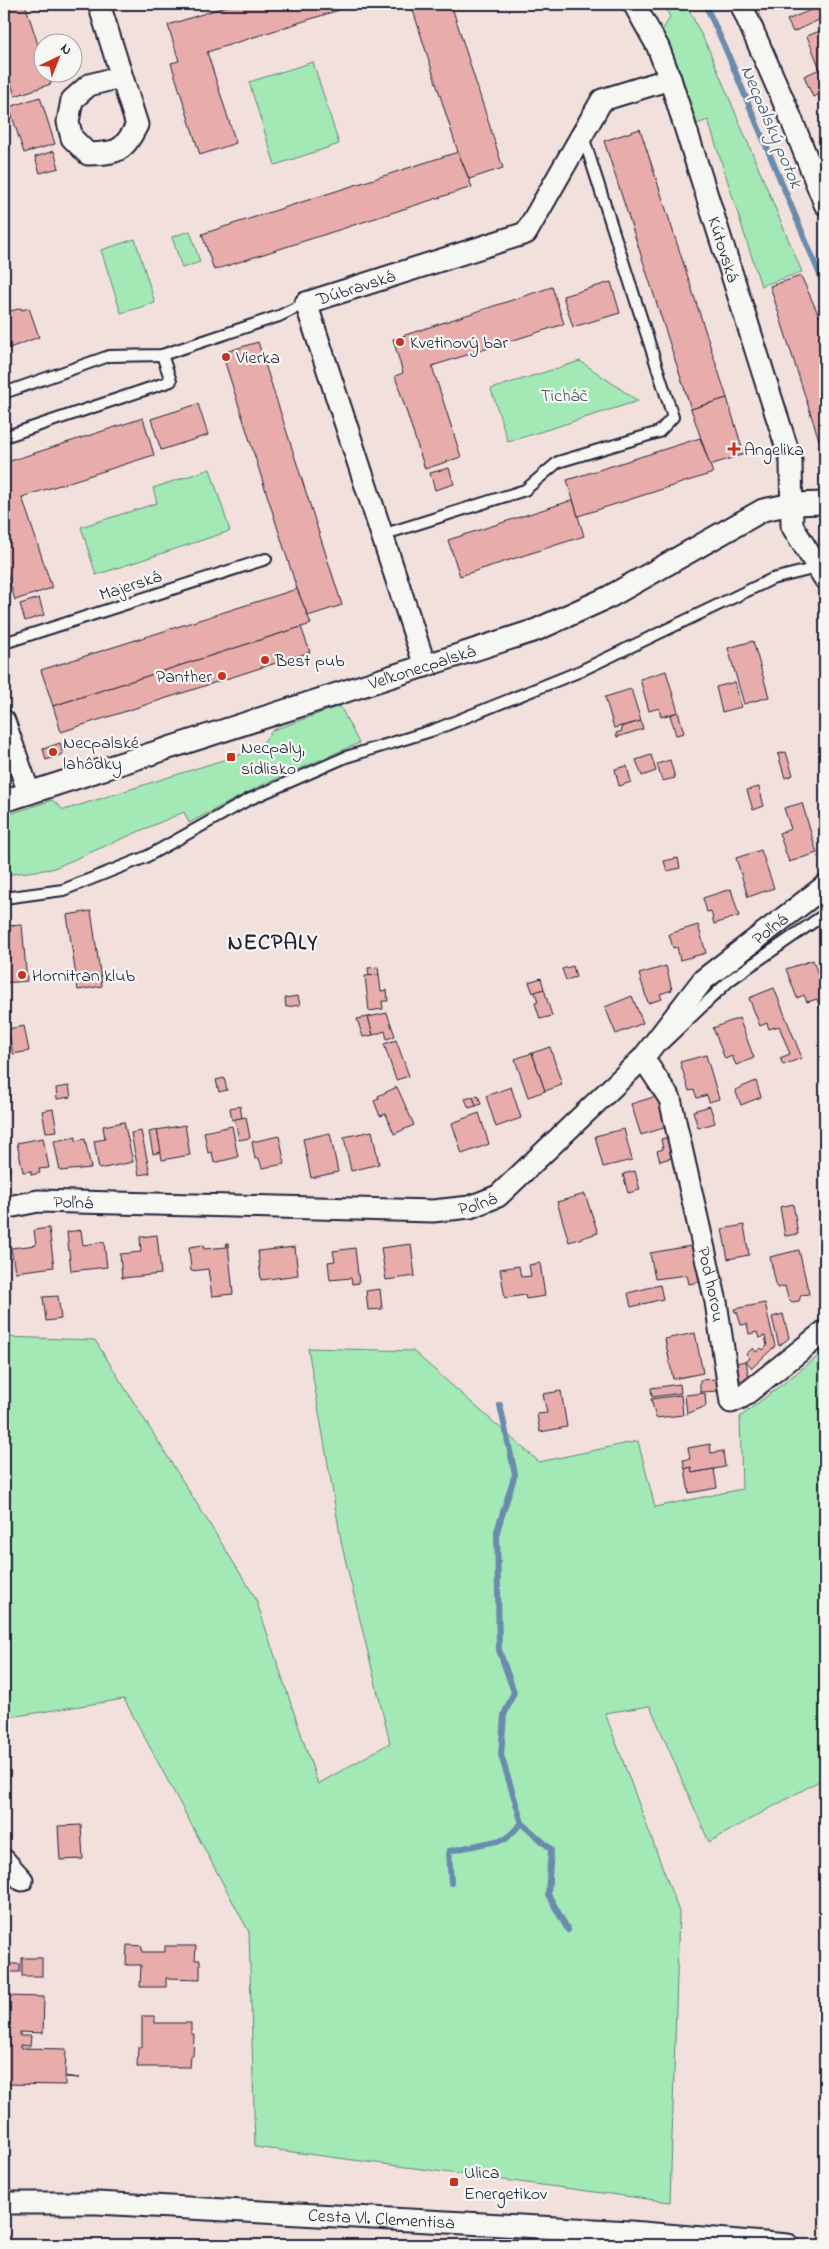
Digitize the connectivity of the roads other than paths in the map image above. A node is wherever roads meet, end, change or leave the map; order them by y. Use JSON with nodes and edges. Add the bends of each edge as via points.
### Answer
{"nodes":[{"id":1,"x":99,"y":4,"type":"edge"},
{"id":2,"x":634,"y":4,"type":"edge"},
{"id":3,"x":740,"y":4,"type":"edge"},
{"id":4,"x":120,"y":77,"type":"dead end"},
{"id":5,"x":670,"y":79,"type":"junction"},
{"id":6,"x":582,"y":134,"type":"junction"},
{"id":7,"x":825,"y":204,"type":"edge"},
{"id":8,"x":306,"y":303,"type":"junction"},
{"id":9,"x":162,"y":355,"type":"junction"},
{"id":10,"x":4,"y":393,"type":"edge"},
{"id":11,"x":4,"y":437,"type":"edge"},
{"id":12,"x":825,"y":503,"type":"edge"},
{"id":13,"x":792,"y":504,"type":"junction"},
{"id":14,"x":382,"y":536,"type":"junction"},
{"id":15,"x":266,"y":558,"type":"dead end"},
{"id":16,"x":823,"y":570,"type":"edge"},
{"id":17,"x":4,"y":643,"type":"edge"},
{"id":18,"x":424,"y":666,"type":"junction"},
{"id":19,"x":4,"y":721,"type":"edge"},
{"id":20,"x":29,"y":793,"type":"junction"},
{"id":21,"x":4,"y":801,"type":"edge"},
{"id":22,"x":825,"y":886,"type":"edge"},
{"id":23,"x":4,"y":898,"type":"edge"},
{"id":24,"x":825,"y":914,"type":"edge"},
{"id":25,"x":644,"y":1058,"type":"junction"},
{"id":26,"x":4,"y":1208,"type":"edge"},
{"id":27,"x":825,"y":1331,"type":"edge"},
{"id":28,"x":4,"y":1860,"type":"edge"},
{"id":29,"x":22,"y":1880,"type":"dead end"},
{"id":30,"x":4,"y":2203,"type":"edge"},
{"id":31,"x":788,"y":2245,"type":"edge"}],
"edges":[{"from":1,"to":4,"type":"street"},
{"from":2,"to":5,"type":"street","name":"Kútovská","via":[[658,47]]},
{"from":3,"to":7,"type":"street"},
{"from":5,"to":6,"type":"street","name":"Dúbravská","via":[[602,100]]},
{"from":5,"to":13,"type":"street","name":"Kútovská","via":[[791,462]]},
{"from":6,"to":8,"type":"street","name":"Dúbravská","via":[[526,233]]},
{"from":6,"to":14,"type":"lane","via":[[673,418],[659,432],[558,462],[525,490]]},
{"from":8,"to":9,"type":"lane","via":[[279,316]]},
{"from":8,"to":14,"type":"street","name":"Dúbravská"},
{"from":9,"to":10,"type":"lane","via":[[109,356]]},
{"from":9,"to":11,"type":"lane","via":[[170,382]]},
{"from":12,"to":13,"type":"street","name":"Veľkonecpalská"},
{"from":13,"to":16,"type":"street","name":"Kútovská","via":[[792,526]]},
{"from":13,"to":18,"type":"street","name":"Veľkonecpalská","via":[[763,510],[746,518],[609,597],[536,630]]},
{"from":14,"to":18,"type":"street","name":"Dúbravská"},
{"from":15,"to":17,"type":"lane","name":"Majerská"},
{"from":16,"to":23,"type":"lane","via":[[772,579],[578,672],[434,730],[346,757],[248,800],[146,857],[64,890]]},
{"from":18,"to":20,"type":"street","name":"Veľkonecpalská"},
{"from":19,"to":20,"type":"street"},
{"from":20,"to":21,"type":"street","name":"Veľkonecpalská"},
{"from":22,"to":25,"type":"street","name":"Poľná","via":[[703,980]]},
{"from":24,"to":25,"type":"lane","via":[[730,980],[669,1040]]},
{"from":25,"to":26,"type":"street","name":"Poľná","via":[[498,1196],[470,1207],[433,1212],[38,1202]]},
{"from":25,"to":27,"type":"street","name":"Pod horou","via":[[670,1099],[716,1302],[731,1402],[742,1397]]},
{"from":28,"to":29,"type":"street"},
{"from":30,"to":31,"type":"street","name":"Cesta Vl. Clementisa","via":[[147,2206],[620,2232]]}]}
